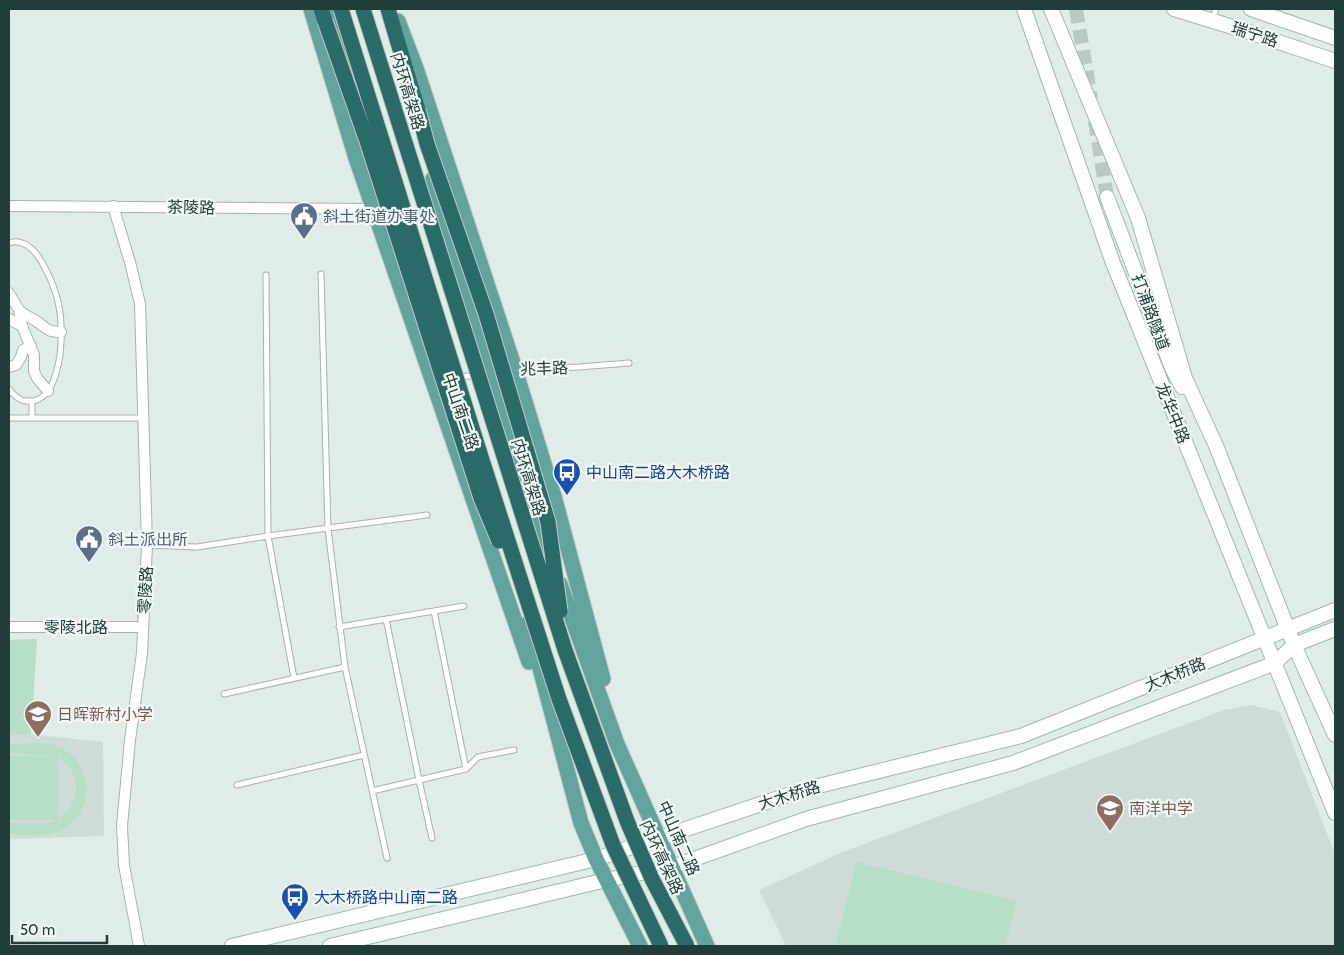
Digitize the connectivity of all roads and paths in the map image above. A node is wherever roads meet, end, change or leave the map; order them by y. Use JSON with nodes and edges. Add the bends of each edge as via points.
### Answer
{"nodes":[{"id":1,"x":311,"y":9,"type":"edge"},
{"id":2,"x":341,"y":9,"type":"edge"},
{"id":3,"x":363,"y":9,"type":"edge"},
{"id":4,"x":387,"y":9,"type":"edge"},
{"id":5,"x":393,"y":9,"type":"edge"},
{"id":6,"x":1024,"y":9,"type":"edge"},
{"id":7,"x":1051,"y":9,"type":"edge"},
{"id":8,"x":1174,"y":9,"type":"edge"},
{"id":9,"x":1251,"y":9,"type":"edge"},
{"id":10,"x":326,"y":13,"type":"edge"},
{"id":11,"x":1214,"y":14,"type":"edge"},
{"id":12,"x":1335,"y":38,"type":"edge"},
{"id":13,"x":1335,"y":61,"type":"edge"},
{"id":14,"x":1108,"y":197,"type":"tunnel mouth"},
{"id":15,"x":9,"y":206,"type":"edge"},
{"id":16,"x":113,"y":206,"type":"junction"},
{"id":17,"x":373,"y":209,"type":"junction"},
{"id":18,"x":9,"y":243,"type":"edge"},
{"id":19,"x":320,"y":274,"type":"dead end"},
{"id":20,"x":266,"y":275,"type":"dead end"},
{"id":21,"x":9,"y":293,"type":"edge"},
{"id":22,"x":19,"y":310,"type":"junction"},
{"id":23,"x":9,"y":319,"type":"edge"},
{"id":24,"x":22,"y":326,"type":"junction"},
{"id":25,"x":61,"y":332,"type":"junction"},
{"id":26,"x":31,"y":346,"type":"junction"},
{"id":27,"x":629,"y":363,"type":"dead end"},
{"id":28,"x":9,"y":367,"type":"edge"},
{"id":29,"x":515,"y":369,"type":"junction"},
{"id":30,"x":490,"y":373,"type":"junction"},
{"id":31,"x":460,"y":377,"type":"junction"},
{"id":32,"x":9,"y":389,"type":"edge"},
{"id":33,"x":48,"y":391,"type":"junction"},
{"id":34,"x":32,"y":402,"type":"junction"},
{"id":35,"x":32,"y":417,"type":"junction"},
{"id":36,"x":9,"y":418,"type":"edge"},
{"id":37,"x":143,"y":418,"type":"junction"},
{"id":38,"x":1217,"y":448,"type":"junction"},
{"id":39,"x":427,"y":516,"type":"dead end"},
{"id":40,"x":328,"y":529,"type":"junction"},
{"id":41,"x":268,"y":536,"type":"junction"},
{"id":42,"x":147,"y":545,"type":"junction"},
{"id":43,"x":464,"y":606,"type":"dead end"},
{"id":44,"x":1335,"y":610,"type":"edge"},
{"id":45,"x":434,"y":611,"type":"junction"},
{"id":46,"x":386,"y":619,"type":"junction"},
{"id":47,"x":9,"y":627,"type":"edge"},
{"id":48,"x":143,"y":627,"type":"junction"},
{"id":49,"x":339,"y":627,"type":"junction"},
{"id":50,"x":1288,"y":628,"type":"junction"},
{"id":51,"x":1335,"y":629,"type":"edge"},
{"id":52,"x":1264,"y":638,"type":"junction"},
{"id":53,"x":1294,"y":645,"type":"junction"},
{"id":54,"x":565,"y":650,"type":"junction"},
{"id":55,"x":548,"y":662,"type":"junction"},
{"id":56,"x":1275,"y":664,"type":"junction"},
{"id":57,"x":345,"y":667,"type":"junction"},
{"id":58,"x":294,"y":678,"type":"junction"},
{"id":59,"x":224,"y":694,"type":"dead end"},
{"id":60,"x":1335,"y":735,"type":"edge"},
{"id":61,"x":617,"y":744,"type":"junction"},
{"id":62,"x":514,"y":750,"type":"dead end"},
{"id":63,"x":364,"y":755,"type":"junction"},
{"id":64,"x":466,"y":769,"type":"junction"},
{"id":65,"x":419,"y":780,"type":"junction"},
{"id":66,"x":237,"y":785,"type":"dead end"},
{"id":67,"x":372,"y":791,"type":"junction"},
{"id":68,"x":1335,"y":813,"type":"edge"},
{"id":69,"x":582,"y":822,"type":"junction"},
{"id":70,"x":432,"y":838,"type":"dead end"},
{"id":71,"x":660,"y":838,"type":"junction"},
{"id":72,"x":387,"y":858,"type":"dead end"},
{"id":73,"x":596,"y":859,"type":"junction"},
{"id":74,"x":672,"y":867,"type":"junction"},
{"id":75,"x":606,"y":880,"type":"junction"},
{"id":76,"x":139,"y":946,"type":"edge"},
{"id":77,"x":232,"y":946,"type":"edge"},
{"id":78,"x":330,"y":946,"type":"edge"},
{"id":79,"x":640,"y":946,"type":"edge"},
{"id":80,"x":661,"y":946,"type":"edge"},
{"id":81,"x":687,"y":946,"type":"edge"},
{"id":82,"x":707,"y":946,"type":"edge"}],
"edges":[{"from":1,"to":17,"type":"main road","name":"中山南二路"},
{"from":2,"to":55,"type":"highway","bridge":true},
{"from":3,"to":54,"type":"highway","name":"内环高架路","bridge":true},
{"from":4,"to":30,"type":"main road","name":"中山南二路","via":[[458,270]]},
{"from":4,"to":54,"type":"highway","bridge":true,"via":[[427,144],[486,314],[548,522]]},
{"from":5,"to":29,"type":"main road","name":"中山南二路","via":[[417,71]]},
{"from":6,"to":52,"type":"street","name":"龙华中路","via":[[1113,263]]},
{"from":7,"to":38,"type":"street","name":"龙华中路","via":[[1138,218],[1185,378]]},
{"from":8,"to":11,"type":"street","name":"瑞宁路"},
{"from":9,"to":12,"type":"street","name":"瑞宁路"},
{"from":10,"to":31,"type":"main road","name":"中山南二路"},
{"from":10,"to":55,"type":"highway","bridge":true,"via":[[481,498]]},
{"from":11,"to":13,"type":"street","name":"瑞宁路"},
{"from":14,"to":38,"type":"street","name":"打浦路隧道","via":[[1172,368]]},
{"from":15,"to":16,"type":"street","name":"茶陵路"},
{"from":16,"to":17,"type":"street","name":"茶陵路"},
{"from":16,"to":37,"type":"street","name":"零陵路","via":[[140,304]]},
{"from":17,"to":69,"type":"main road","name":"中山南二路"},
{"from":18,"to":25,"type":"lane","via":[[22,242],[35,251],[44,266],[57,296]]},
{"from":19,"to":40,"type":"lane"},
{"from":20,"to":41,"type":"lane"},
{"from":21,"to":22,"type":"street"},
{"from":22,"to":24,"type":"street"},
{"from":22,"to":25,"type":"street","via":[[43,328]]},
{"from":23,"to":24,"type":"street"},
{"from":24,"to":26,"type":"street"},
{"from":25,"to":33,"type":"lane","via":[[60,356]]},
{"from":26,"to":28,"type":"street","via":[[23,350],[16,365]]},
{"from":26,"to":33,"type":"street","via":[[34,371]]},
{"from":27,"to":29,"type":"lane","name":"兆丰路"},
{"from":29,"to":30,"type":"lane","name":"兆丰路"},
{"from":29,"to":61,"type":"main road","name":"中山南二路","via":[[556,500],[608,697]]},
{"from":30,"to":31,"type":"lane","name":"兆丰路"},
{"from":30,"to":61,"type":"main road","name":"中山南二路","via":[[533,511]]},
{"from":31,"to":69,"type":"main road","name":"中山南二路","via":[[480,431],[517,583]]},
{"from":32,"to":34,"type":"lane","via":[[22,401]]},
{"from":33,"to":34,"type":"lane"},
{"from":34,"to":35,"type":"lane"},
{"from":35,"to":36,"type":"lane"},
{"from":35,"to":37,"type":"lane"},
{"from":37,"to":42,"type":"street","name":"零陵路"},
{"from":38,"to":50,"type":"street","name":"龙华中路"},
{"from":39,"to":40,"type":"lane"},
{"from":40,"to":41,"type":"lane"},
{"from":40,"to":49,"type":"lane"},
{"from":41,"to":42,"type":"lane","via":[[197,547]]},
{"from":41,"to":58,"type":"lane"},
{"from":42,"to":48,"type":"street","name":"零陵路"},
{"from":43,"to":45,"type":"lane"},
{"from":44,"to":50,"type":"street","name":"大木桥路"},
{"from":45,"to":46,"type":"lane"},
{"from":45,"to":64,"type":"lane"},
{"from":46,"to":49,"type":"lane"},
{"from":46,"to":65,"type":"lane"},
{"from":47,"to":48,"type":"street","name":"零陵北路"},
{"from":48,"to":76,"type":"street","name":"零陵路","via":[[122,826],[124,865]]},
{"from":49,"to":57,"type":"lane"},
{"from":50,"to":52,"type":"street","name":"大木桥路"},
{"from":50,"to":53,"type":"street","name":"龙华中路"},
{"from":51,"to":53,"type":"street","name":"大木桥路"},
{"from":52,"to":56,"type":"street","name":"龙华中路"},
{"from":52,"to":71,"type":"street","name":"大木桥路","via":[[1021,736],[806,789]]},
{"from":53,"to":56,"type":"street","name":"大木桥路"},
{"from":53,"to":60,"type":"street","name":"龙华中路"},
{"from":54,"to":81,"type":"highway","name":"内环高架路","bridge":true,"via":[[626,821]]},
{"from":55,"to":80,"type":"highway","bridge":true,"via":[[613,845]]},
{"from":56,"to":68,"type":"street","name":"龙华中路"},
{"from":56,"to":74,"type":"street","name":"大木桥路","via":[[1013,763],[806,819]]},
{"from":57,"to":58,"type":"lane"},
{"from":57,"to":63,"type":"lane"},
{"from":58,"to":59,"type":"lane"},
{"from":61,"to":71,"type":"main road","name":"中山南二路"},
{"from":62,"to":64,"type":"lane","via":[[478,757]]},
{"from":63,"to":66,"type":"lane"},
{"from":63,"to":67,"type":"lane"},
{"from":64,"to":65,"type":"lane"},
{"from":65,"to":67,"type":"lane"},
{"from":65,"to":70,"type":"lane"},
{"from":67,"to":72,"type":"lane"},
{"from":69,"to":73,"type":"main road","name":"中山南二路"},
{"from":71,"to":73,"type":"street","name":"大木桥路"},
{"from":71,"to":74,"type":"main road","name":"中山南二路"},
{"from":73,"to":75,"type":"main road","name":"中山南二路"},
{"from":73,"to":77,"type":"street","name":"大木桥路"},
{"from":74,"to":75,"type":"street","name":"大木桥路"},
{"from":74,"to":82,"type":"main road","name":"中山南二路"},
{"from":75,"to":78,"type":"street","name":"大木桥路"},
{"from":75,"to":79,"type":"main road","name":"中山南二路"}]}
